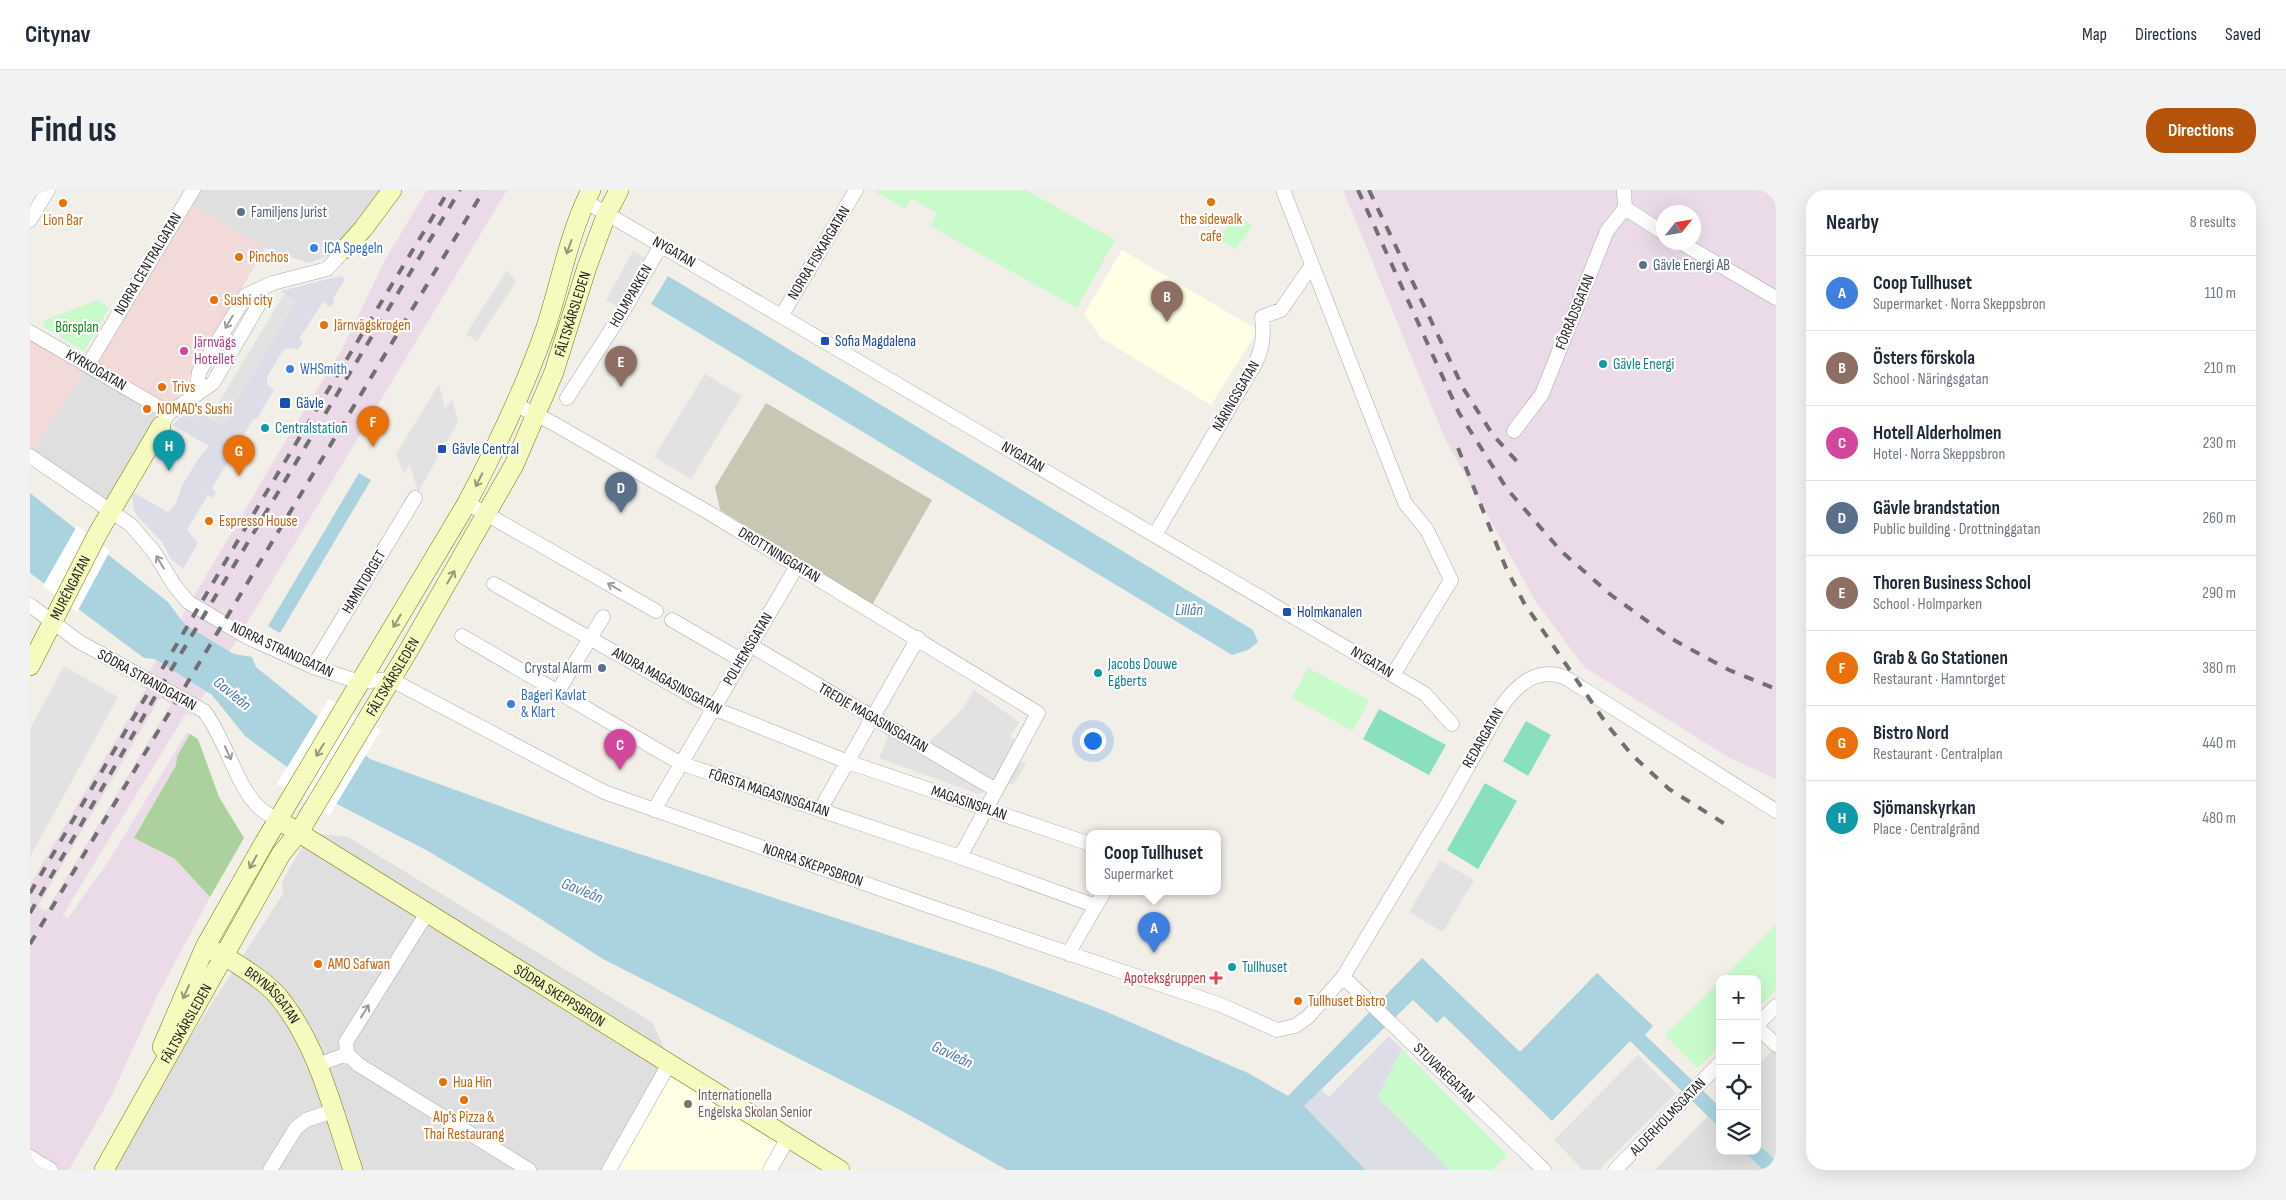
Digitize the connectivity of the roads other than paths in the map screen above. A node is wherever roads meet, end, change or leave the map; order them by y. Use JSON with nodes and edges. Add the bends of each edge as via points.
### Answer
{"nodes":[{"id":1,"x":48,"y":190,"type":"edge"},
{"id":2,"x":192,"y":190,"type":"edge"},
{"id":3,"x":377,"y":190,"type":"edge"},
{"id":4,"x":392,"y":190,"type":"edge"},
{"id":5,"x":619,"y":190,"type":"edge"},
{"id":6,"x":856,"y":190,"type":"edge"},
{"id":7,"x":1283,"y":190,"type":"edge"},
{"id":8,"x":1624,"y":190,"type":"edge"},
{"id":9,"x":588,"y":195,"type":"edge"},
{"id":10,"x":1625,"y":208,"type":"junction"},
{"id":11,"x":607,"y":213,"type":"junction"},
{"id":12,"x":30,"y":220,"type":"edge"},
{"id":13,"x":1656,"y":228,"type":"edge"},
{"id":14,"x":661,"y":244,"type":"junction"},
{"id":15,"x":345,"y":249,"type":"junction"},
{"id":16,"x":1694,"y":250,"type":"edge"},
{"id":17,"x":1312,"y":265,"type":"junction"},
{"id":18,"x":1776,"y":298,"type":"edge"},
{"id":19,"x":782,"y":315,"type":"junction"},
{"id":20,"x":30,"y":332,"type":"edge"},
{"id":21,"x":88,"y":365,"type":"junction"},
{"id":22,"x":567,"y":398,"type":"dead end"},
{"id":23,"x":516,"y":405,"type":"junction"},
{"id":24,"x":537,"y":415,"type":"junction"},
{"id":25,"x":164,"y":416,"type":"junction"},
{"id":26,"x":1514,"y":431,"type":"dead end"},
{"id":27,"x":30,"y":456,"type":"edge"},
{"id":28,"x":415,"y":498,"type":"dead end"},
{"id":29,"x":467,"y":503,"type":"junction"},
{"id":30,"x":110,"y":512,"type":"junction"},
{"id":31,"x":488,"y":514,"type":"junction"},
{"id":32,"x":1155,"y":535,"type":"junction"},
{"id":33,"x":797,"y":566,"type":"junction"},
{"id":34,"x":494,"y":584,"type":"dead end"},
{"id":35,"x":30,"y":605,"type":"edge"},
{"id":36,"x":656,"y":611,"type":"dead end"},
{"id":37,"x":603,"y":617,"type":"dead end"},
{"id":38,"x":672,"y":620,"type":"dead end"},
{"id":39,"x":52,"y":621,"type":"junction"},
{"id":40,"x":462,"y":636,"type":"dead end"},
{"id":41,"x":590,"y":638,"type":"junction"},
{"id":42,"x":918,"y":638,"type":"junction"},
{"id":43,"x":750,"y":645,"type":"junction"},
{"id":44,"x":741,"y":660,"type":"junction"},
{"id":45,"x":30,"y":666,"type":"edge"},
{"id":46,"x":313,"y":667,"type":"junction"},
{"id":47,"x":1393,"y":675,"type":"junction"},
{"id":48,"x":390,"y":679,"type":"junction"},
{"id":49,"x":360,"y":682,"type":"junction"},
{"id":50,"x":558,"y":691,"type":"junction"},
{"id":51,"x":713,"y":708,"type":"junction"},
{"id":52,"x":872,"y":718,"type":"junction"},
{"id":53,"x":1452,"y":724,"type":"dead end"},
{"id":54,"x":848,"y":762,"type":"junction"},
{"id":55,"x":680,"y":763,"type":"junction"},
{"id":56,"x":996,"y":790,"type":"junction"},
{"id":57,"x":654,"y":810,"type":"junction"},
{"id":58,"x":820,"y":810,"type":"junction"},
{"id":59,"x":987,"y":810,"type":"junction"},
{"id":60,"x":1776,"y":811,"type":"edge"},
{"id":61,"x":278,"y":820,"type":"junction"},
{"id":62,"x":299,"y":832,"type":"junction"},
{"id":63,"x":1086,"y":843,"type":"edge"},
{"id":64,"x":960,"y":857,"type":"junction"},
{"id":65,"x":1102,"y":895,"type":"edge"},
{"id":66,"x":1096,"y":906,"type":"junction"},
{"id":67,"x":427,"y":913,"type":"junction"},
{"id":68,"x":205,"y":947,"type":"junction"},
{"id":69,"x":1068,"y":954,"type":"junction"},
{"id":70,"x":225,"y":956,"type":"junction"},
{"id":71,"x":1344,"y":977,"type":"junction"},
{"id":72,"x":1776,"y":1006,"type":"edge"},
{"id":73,"x":1761,"y":1022,"type":"edge"},
{"id":74,"x":1278,"y":1030,"type":"joint"},
{"id":75,"x":1761,"y":1030,"type":"edge"},
{"id":76,"x":1776,"y":1045,"type":"edge"},
{"id":77,"x":347,"y":1054,"type":"junction"},
{"id":78,"x":669,"y":1064,"type":"junction"},
{"id":79,"x":317,"y":1065,"type":"junction"},
{"id":80,"x":1718,"y":1065,"type":"edge"},
{"id":81,"x":333,"y":1111,"type":"junction"},
{"id":82,"x":788,"y":1138,"type":"junction"},
{"id":83,"x":121,"y":1140,"type":"junction"},
{"id":84,"x":30,"y":1157,"type":"edge"},
{"id":85,"x":51,"y":1170,"type":"edge"},
{"id":86,"x":104,"y":1170,"type":"edge"},
{"id":87,"x":270,"y":1170,"type":"edge"},
{"id":88,"x":353,"y":1170,"type":"edge"},
{"id":89,"x":529,"y":1170,"type":"edge"},
{"id":90,"x":609,"y":1170,"type":"edge"},
{"id":91,"x":770,"y":1170,"type":"edge"},
{"id":92,"x":840,"y":1170,"type":"edge"},
{"id":93,"x":1544,"y":1170,"type":"edge"},
{"id":94,"x":1615,"y":1170,"type":"edge"}],
"edges":[{"from":1,"to":12,"type":"street"},
{"from":2,"to":21,"type":"street","name":"NORRA CENTRALGATAN"},
{"from":3,"to":15,"type":"main road"},
{"from":4,"to":15,"type":"main road"},
{"from":5,"to":11,"type":"main road","name":"FÄLTSKÄRSLEDEN"},
{"from":6,"to":19,"type":"street","name":"NORRA FISKARGATAN"},
{"from":7,"to":17,"type":"street"},
{"from":8,"to":10,"type":"street"},
{"from":9,"to":11,"type":"street","name":"NYGATAN"},
{"from":9,"to":23,"type":"main road","name":"FÄLTSKÄRSLEDEN","one_way":true},
{"from":10,"to":13,"type":"street"},
{"from":10,"to":26,"type":"street","name":"FÖRRÅDSGATAN","via":[[1607,231],[1542,394]]},
{"from":11,"to":14,"type":"street","name":"NYGATAN"},
{"from":11,"to":24,"type":"main road","name":"FÄLTSKÄRSLEDEN"},
{"from":14,"to":19,"type":"street","name":"NYGATAN"},
{"from":14,"to":22,"type":"street","name":"HOLMPARKEN","via":[[624,310]]},
{"from":15,"to":25,"type":"street","via":[[327,269],[273,283],[246,295],[199,372],[196,395]]},
{"from":16,"to":18,"type":"street"},
{"from":17,"to":32,"type":"street","name":"NÄRINGSGATAN","via":[[1281,310],[1262,317],[1263,341],[1255,364]]},
{"from":17,"to":47,"type":"street","via":[[1406,503],[1427,530],[1451,580]]},
{"from":19,"to":32,"type":"street","name":"NYGATAN"},
{"from":20,"to":21,"type":"street","name":"KYRKOGATAN"},
{"from":21,"to":25,"type":"street","name":"KYRKOGATAN"},
{"from":23,"to":24,"type":"street","name":"DROTTNINGGATAN"},
{"from":23,"to":29,"type":"main road","name":"FÄLTSKÄRSLEDEN","one_way":true},
{"from":24,"to":31,"type":"main road","name":"FÄLTSKÄRSLEDEN"},
{"from":24,"to":33,"type":"street","name":"DROTTNINGGATAN"},
{"from":25,"to":30,"type":"main road","name":"MURÉNGATAN"},
{"from":27,"to":30,"type":"street","name":"NORRA STRANDGATAN"},
{"from":28,"to":46,"type":"street","name":"HAMNTORGET"},
{"from":29,"to":31,"type":"street"},
{"from":29,"to":49,"type":"main road","name":"FÄLTSKÄRSLEDEN","one_way":true},
{"from":30,"to":39,"type":"main road","name":"MURÉNGATAN"},
{"from":46,"to":30,"type":"street","name":"NORRA STRANDGATAN","one_way":true,"via":[[247,637],[188,602],[131,525]]},
{"from":36,"to":31,"type":"street","one_way":true},
{"from":48,"to":31,"type":"main road","name":"FÄLTSKÄRSLEDEN","one_way":true},
{"from":32,"to":47,"type":"street","name":"NYGATAN"},
{"from":33,"to":42,"type":"street","name":"DROTTNINGGATAN"},
{"from":33,"to":43,"type":"street","name":"POLHEMSGATAN"},
{"from":34,"to":41,"type":"street","name":"ANDRA MAGASINSGATAN"},
{"from":35,"to":39,"type":"street","name":"SÖDRA STRANDGATAN"},
{"from":37,"to":41,"type":"street"},
{"from":38,"to":44,"type":"street"},
{"from":39,"to":45,"type":"main road","name":"MURÉNGATAN"},
{"from":39,"to":61,"type":"street","name":"SÖDRA STRANDGATAN","one_way":true,"via":[[78,641],[204,711],[215,726],[248,795],[262,810]]},
{"from":40,"to":50,"type":"street","name":"FÖRSTA MAGASINSGATAN"},
{"from":41,"to":50,"type":"street"},
{"from":41,"to":51,"type":"street","name":"ANDRA MAGASINSGATAN"},
{"from":42,"to":52,"type":"street"},
{"from":42,"to":56,"type":"street","name":"DROTTNINGGATAN","via":[[1038,713]]},
{"from":43,"to":44,"type":"street","name":"POLHEMSGATAN"},
{"from":43,"to":52,"type":"street","name":"TREDJE MAGASINSGATAN"},
{"from":44,"to":51,"type":"street","name":"POLHEMSGATAN"},
{"from":46,"to":49,"type":"street","name":"NORRA STRANDGATAN"},
{"from":47,"to":53,"type":"street","name":"NYGATAN","via":[[1425,694]]},
{"from":48,"to":49,"type":"street"},
{"from":48,"to":57,"type":"street","name":"NORRA SKEPPSBRON","via":[[604,792]]},
{"from":48,"to":62,"type":"main road","name":"FÄLTSKÄRSLEDEN"},
{"from":49,"to":61,"type":"main road","name":"FÄLTSKÄRSLEDEN","one_way":true},
{"from":50,"to":55,"type":"street","name":"FÖRSTA MAGASINSGATAN"},
{"from":51,"to":54,"type":"street","name":"ANDRA MAGASINSGATAN"},
{"from":51,"to":55,"type":"street","name":"POLHEMSGATAN"},
{"from":52,"to":54,"type":"street"},
{"from":52,"to":56,"type":"street","name":"TREDJE MAGASINSGATAN"},
{"from":54,"to":58,"type":"street"},
{"from":54,"to":59,"type":"street","name":"MAGASINSPLAN"},
{"from":55,"to":57,"type":"street","name":"POLHEMSGATAN"},
{"from":55,"to":58,"type":"street","name":"FÖRSTA MAGASINSGATAN"},
{"from":56,"to":59,"type":"street"},
{"from":57,"to":69,"type":"street","name":"NORRA SKEPPSBRON"},
{"from":58,"to":64,"type":"street","name":"FÖRSTA MAGASINSGATAN"},
{"from":59,"to":63,"type":"street","name":"MAGASINSPLAN"},
{"from":59,"to":64,"type":"street"},
{"from":60,"to":71,"type":"street","name":"REDARGATAN","via":[[1582,688],[1560,676],[1540,674],[1522,683],[1502,706]]},
{"from":61,"to":62,"type":"main road","name":"SÖDRA SKEPPSBRON"},
{"from":61,"to":68,"type":"main road","name":"FÄLTSKÄRSLEDEN","one_way":true},
{"from":62,"to":67,"type":"main road","name":"SÖDRA SKEPPSBRON"},
{"from":62,"to":70,"type":"main road","name":"FÄLTSKÄRSLEDEN","via":[[281,854]]},
{"from":64,"to":66,"type":"street","name":"FÖRSTA MAGASINSGATAN"},
{"from":65,"to":66,"type":"street"},
{"from":66,"to":69,"type":"street"},
{"from":77,"to":67,"type":"street","one_way":true,"via":[[346,1042]]},
{"from":67,"to":78,"type":"main road","name":"SÖDRA SKEPPSBRON"},
{"from":68,"to":70,"type":"main road","name":"BRYNÄSGATAN"},
{"from":68,"to":83,"type":"main road","name":"FÄLTSKÄRSLEDEN","one_way":true},
{"from":69,"to":74,"type":"street","name":"NORRA SKEPPSBRON","via":[[1221,1005]]},
{"from":70,"to":79,"type":"main road","name":"BRYNÄSGATAN","via":[[276,993],[292,1016]]},
{"from":70,"to":83,"type":"main road","name":"FÄLTSKÄRSLEDEN"},
{"from":71,"to":74,"type":"street","name":"REDARGATAN","via":[[1308,1017],[1295,1026]]},
{"from":71,"to":93,"type":"street","name":"STUVAREGATAN"},
{"from":72,"to":73,"type":"street"},
{"from":75,"to":76,"type":"street"},
{"from":77,"to":79,"type":"street"},
{"from":77,"to":89,"type":"street","via":[[359,1065]]},
{"from":78,"to":82,"type":"main road","name":"SÖDRA SKEPPSBRON"},
{"from":78,"to":90,"type":"street"},
{"from":79,"to":81,"type":"main road","name":"BRYNÄSGATAN"},
{"from":80,"to":94,"type":"street","name":"ALDERHOLMSGATAN"},
{"from":81,"to":87,"type":"street","via":[[306,1120],[296,1128]]},
{"from":81,"to":88,"type":"main road","name":"BRYNÄSGATAN"},
{"from":82,"to":91,"type":"street"},
{"from":82,"to":92,"type":"main road","name":"SÖDRA SKEPPSBRON"},
{"from":83,"to":86,"type":"main road","name":"FÄLTSKÄRSLEDEN"},
{"from":84,"to":85,"type":"street"}]}
